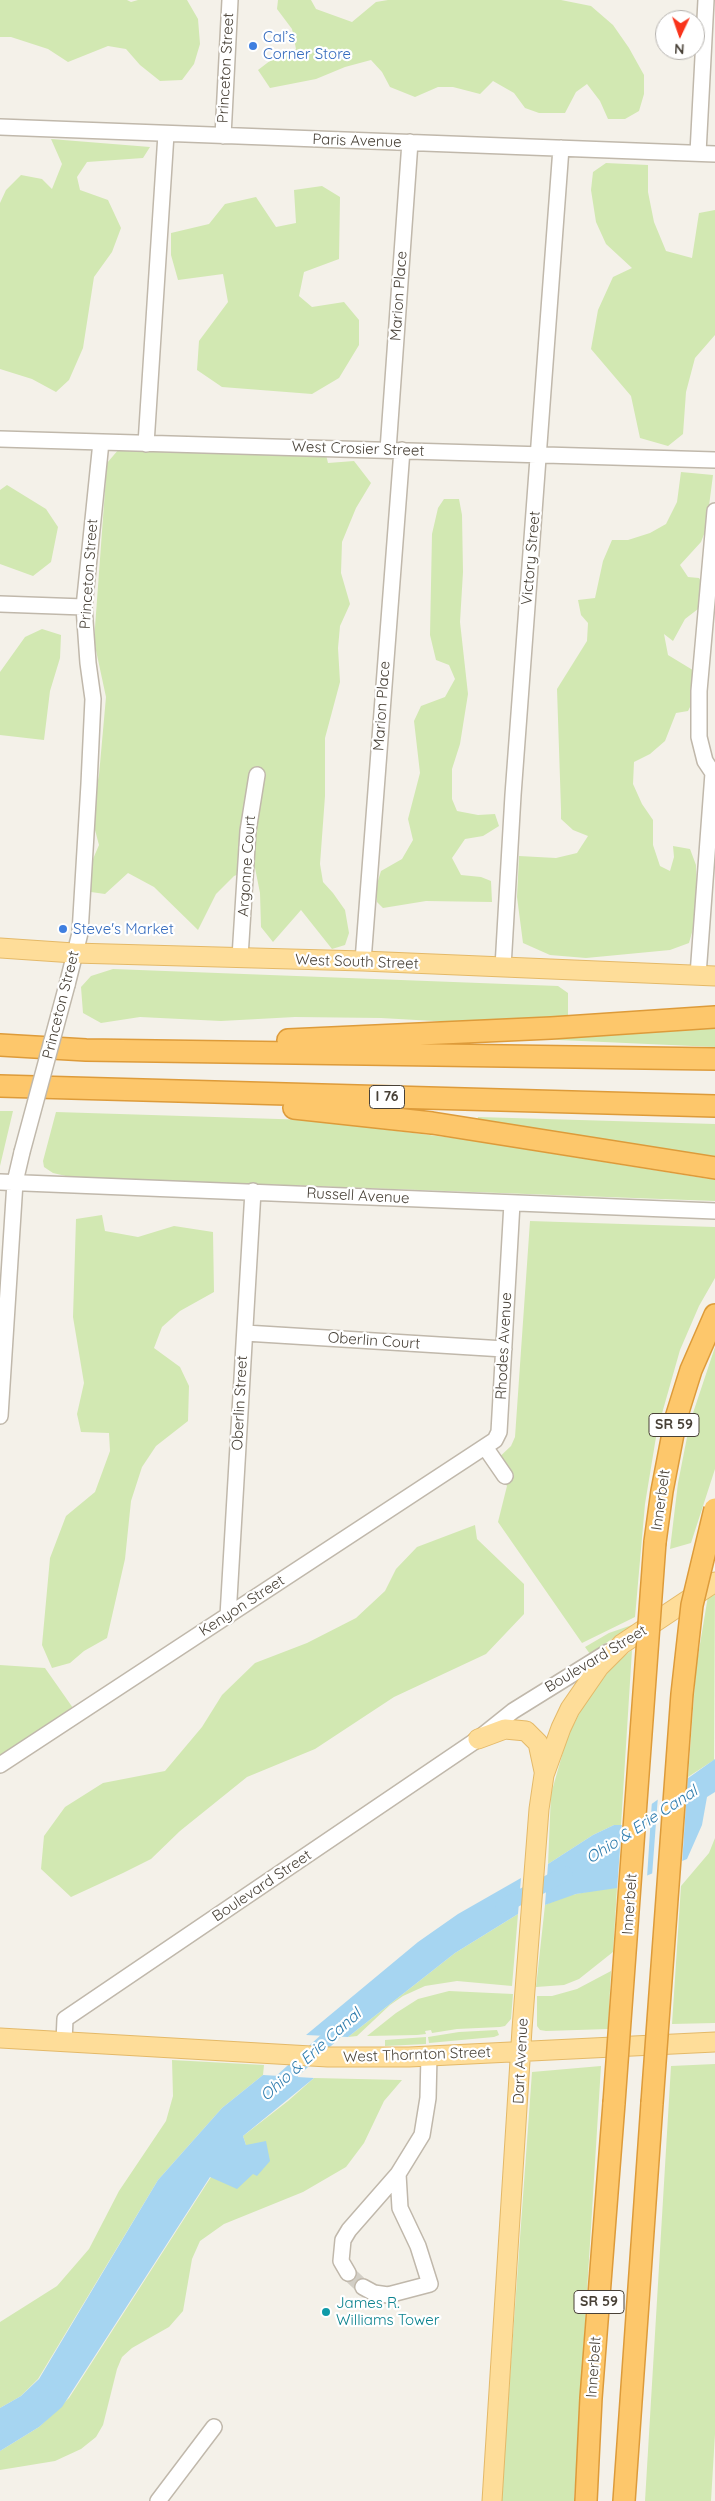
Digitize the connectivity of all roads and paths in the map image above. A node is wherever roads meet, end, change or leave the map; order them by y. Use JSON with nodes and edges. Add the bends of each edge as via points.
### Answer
{"nodes":[{"id":1,"x":230,"y":0,"type":"edge"},
{"id":2,"x":706,"y":0,"type":"edge"},
{"id":3,"x":0,"y":126,"type":"edge"},
{"id":4,"x":166,"y":134,"type":"junction"},
{"id":5,"x":223,"y":136,"type":"junction"},
{"id":6,"x":410,"y":142,"type":"junction"},
{"id":7,"x":561,"y":148,"type":"junction"},
{"id":8,"x":698,"y":153,"type":"junction"},
{"id":9,"x":715,"y":154,"type":"edge"},
{"id":10,"x":0,"y":439,"type":"edge"},
{"id":11,"x":101,"y":442,"type":"junction"},
{"id":12,"x":146,"y":444,"type":"junction"},
{"id":13,"x":395,"y":450,"type":"junction"},
{"id":14,"x":539,"y":456,"type":"junction"},
{"id":15,"x":715,"y":460,"type":"edge"},
{"id":16,"x":715,"y":511,"type":"edge"},
{"id":17,"x":0,"y":604,"type":"edge"},
{"id":18,"x":84,"y":607,"type":"junction"},
{"id":19,"x":257,"y":774,"type":"dead end"},
{"id":20,"x":0,"y":948,"type":"edge"},
{"id":21,"x":74,"y":953,"type":"junction"},
{"id":22,"x":240,"y":957,"type":"junction"},
{"id":23,"x":363,"y":961,"type":"junction"},
{"id":24,"x":503,"y":967,"type":"junction"},
{"id":25,"x":707,"y":976,"type":"edge"},
{"id":26,"x":715,"y":1017,"type":"edge"},
{"id":27,"x":0,"y":1045,"type":"edge"},
{"id":28,"x":86,"y":1050,"type":"junction"},
{"id":29,"x":715,"y":1059,"type":"edge"},
{"id":30,"x":0,"y":1086,"type":"edge"},
{"id":31,"x":59,"y":1088,"type":"junction"},
{"id":32,"x":715,"y":1106,"type":"edge"},
{"id":33,"x":715,"y":1168,"type":"edge"},
{"id":34,"x":0,"y":1182,"type":"edge"},
{"id":35,"x":15,"y":1182,"type":"junction"},
{"id":36,"x":252,"y":1191,"type":"junction"},
{"id":37,"x":512,"y":1203,"type":"junction"},
{"id":38,"x":715,"y":1211,"type":"edge"},
{"id":39,"x":715,"y":1314,"type":"edge"},
{"id":40,"x":245,"y":1333,"type":"junction"},
{"id":41,"x":504,"y":1349,"type":"junction"},
{"id":42,"x":0,"y":1416,"type":"edge"},
{"id":43,"x":485,"y":1447,"type":"junction"},
{"id":44,"x":505,"y":1476,"type":"dead end"},
{"id":45,"x":715,"y":1508,"type":"edge"},
{"id":46,"x":715,"y":1582,"type":"edge"},
{"id":47,"x":228,"y":1616,"type":"junction"},
{"id":48,"x":622,"y":1644,"type":"junction"},
{"id":49,"x":478,"y":1739,"type":"junction"},
{"id":50,"x":0,"y":1766,"type":"edge"},
{"id":51,"x":544,"y":1776,"type":"junction"},
{"id":52,"x":0,"y":2038,"type":"edge"},
{"id":53,"x":64,"y":2042,"type":"junction"},
{"id":54,"x":715,"y":2042,"type":"edge"},
{"id":55,"x":521,"y":2052,"type":"junction"},
{"id":56,"x":429,"y":2056,"type":"junction"},
{"id":57,"x":398,"y":2174,"type":"junction"},
{"id":58,"x":348,"y":2273,"type":"tunnel mouth"},
{"id":59,"x":363,"y":2287,"type":"tunnel mouth"},
{"id":60,"x":214,"y":2427,"type":"dead end"},
{"id":61,"x":158,"y":2501,"type":"edge"},
{"id":62,"x":492,"y":2501,"type":"edge"},
{"id":63,"x":586,"y":2501,"type":"edge"},
{"id":64,"x":624,"y":2501,"type":"edge"}],
"edges":[{"from":1,"to":5,"type":"street","name":"Princeton Street"},
{"from":2,"to":8,"type":"street"},
{"from":3,"to":4,"type":"street","name":"Paris Avenue"},
{"from":4,"to":5,"type":"street","name":"Paris Avenue"},
{"from":4,"to":12,"type":"street"},
{"from":5,"to":6,"type":"street","name":"Paris Avenue"},
{"from":6,"to":7,"type":"street","name":"Paris Avenue"},
{"from":6,"to":13,"type":"street","name":"Marion Place"},
{"from":7,"to":8,"type":"street","name":"Paris Avenue"},
{"from":7,"to":14,"type":"street","name":"Victory Street"},
{"from":8,"to":9,"type":"street","name":"Paris Avenue"},
{"from":10,"to":11,"type":"street","name":"West Crosier Street"},
{"from":11,"to":12,"type":"street","name":"West Crosier Street"},
{"from":11,"to":18,"type":"street","name":"Princeton Street"},
{"from":12,"to":13,"type":"street","name":"West Crosier Street"},
{"from":13,"to":14,"type":"street","name":"West Crosier Street"},
{"from":13,"to":23,"type":"street","name":"Marion Place"},
{"from":14,"to":15,"type":"street","name":"West Crosier Street"},
{"from":14,"to":24,"type":"street","name":"Victory Street"},
{"from":16,"to":25,"type":"street","via":[[699,691],[699,737],[705,761],[713,773]]},
{"from":17,"to":18,"type":"street"},
{"from":18,"to":21,"type":"street","name":"Princeton Street","via":[[93,717],[80,933]]},
{"from":19,"to":22,"type":"street","name":"Argonne Court","via":[[248,831]]},
{"from":20,"to":21,"type":"main road","name":"West South Street"},
{"from":21,"to":22,"type":"main road","name":"West South Street"},
{"from":21,"to":35,"type":"street","name":"Princeton Street","bridge":true},
{"from":22,"to":23,"type":"main road","name":"West South Street"},
{"from":23,"to":24,"type":"main road","name":"West South Street"},
{"from":24,"to":25,"type":"main road","name":"West South Street"},
{"from":26,"to":28,"type":"highway"},
{"from":27,"to":28,"type":"highway"},
{"from":28,"to":29,"type":"highway"},
{"from":30,"to":31,"type":"highway","number":"I 76"},
{"from":31,"to":32,"type":"highway","number":"I 76"},
{"from":31,"to":33,"type":"highway","via":[[432,1123]]},
{"from":34,"to":35,"type":"street","name":"Russell Avenue"},
{"from":35,"to":36,"type":"street","name":"Russell Avenue"},
{"from":35,"to":42,"type":"street","name":"Princeton Street"},
{"from":36,"to":37,"type":"street","name":"Russell Avenue"},
{"from":36,"to":40,"type":"street","name":"Oberlin Street"},
{"from":37,"to":38,"type":"street","name":"Russell Avenue"},
{"from":37,"to":41,"type":"street","name":"Rhodes Avenue"},
{"from":39,"to":63,"type":"highway","name":"Innerbelt","number":"SR 59","bridge":true,"via":[[691,1370],[676,1418],[655,1542]]},
{"from":40,"to":41,"type":"street","name":"Oberlin Court"},
{"from":40,"to":47,"type":"street","name":"Oberlin Street"},
{"from":41,"to":43,"type":"street","name":"Rhodes Avenue","via":[[499,1432],[495,1440]]},
{"from":43,"to":44,"type":"street"},
{"from":43,"to":47,"type":"street","name":"Kenyon Street"},
{"from":45,"to":64,"type":"highway","number":"SR 59","bridge":true,"via":[[692,1606],[683,1684]]},
{"from":46,"to":48,"type":"main road","name":"Boulevard Street"},
{"from":47,"to":50,"type":"street","name":"Kenyon Street"},
{"from":48,"to":49,"type":"street","name":"Boulevard Street","via":[[512,1711]]},
{"from":48,"to":51,"type":"main road","name":"Dart Avenue","via":[[599,1667],[570,1708]]},
{"from":49,"to":51,"type":"main road","name":"Boulevard Street","via":[[505,1729],[526,1731],[538,1743]]},
{"from":49,"to":53,"type":"street","name":"Boulevard Street","via":[[65,2019]]},
{"from":51,"to":55,"type":"main road","name":"Dart Avenue"},
{"from":52,"to":53,"type":"main road","name":"West Thornton Street"},
{"from":53,"to":56,"type":"main road","name":"West Thornton Street","via":[[234,2053]]},
{"from":54,"to":55,"type":"main road","name":"West Thornton Street"},
{"from":55,"to":56,"type":"main road","name":"West Thornton Street"},
{"from":55,"to":62,"type":"main road","name":"Dart Avenue"},
{"from":56,"to":57,"type":"street","via":[[428,2098],[422,2135]]},
{"from":57,"to":58,"type":"street","via":[[343,2240],[341,2261]]},
{"from":57,"to":59,"type":"street","via":[[400,2208],[418,2246],[430,2284],[388,2295]]},
{"from":60,"to":61,"type":"street"}]}
